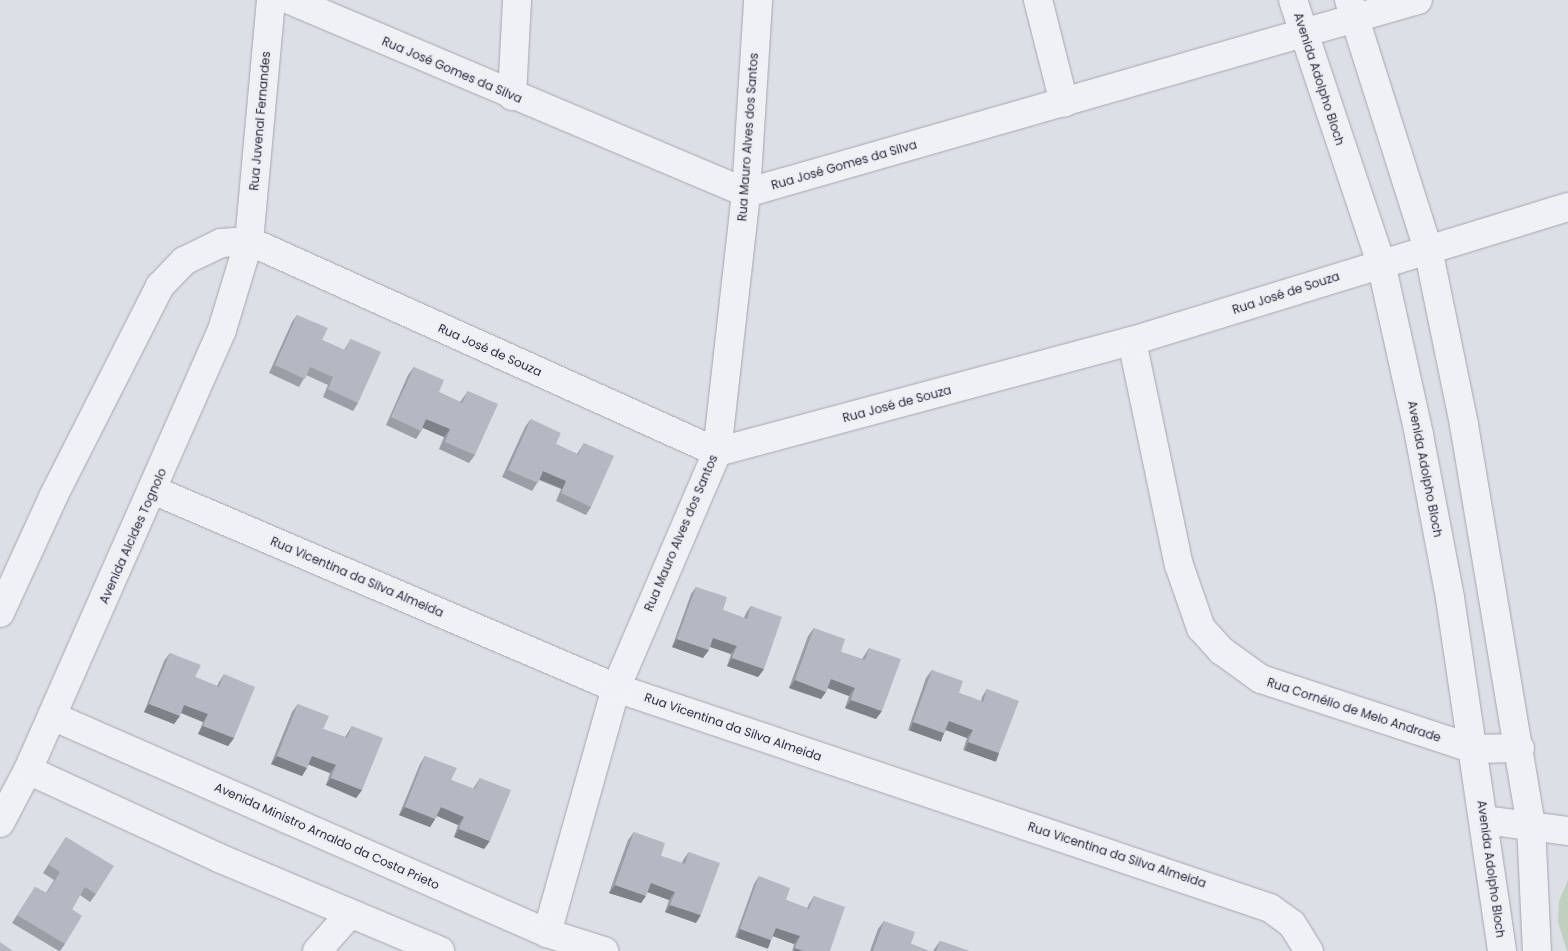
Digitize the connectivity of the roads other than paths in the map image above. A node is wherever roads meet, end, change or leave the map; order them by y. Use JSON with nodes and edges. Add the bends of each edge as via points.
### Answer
{"nodes":[{"id":1,"x":271,"y":0,"type":"edge"},
{"id":2,"x":290,"y":0,"type":"edge"},
{"id":3,"x":517,"y":0,"type":"edge"},
{"id":4,"x":758,"y":0,"type":"edge"},
{"id":5,"x":1038,"y":0,"type":"edge"},
{"id":6,"x":1293,"y":0,"type":"edge"},
{"id":7,"x":1418,"y":0,"type":"edge"},
{"id":8,"x":1352,"y":9,"type":"edge"},
{"id":9,"x":1304,"y":33,"type":"junction"},
{"id":10,"x":512,"y":96,"type":"junction"},
{"id":11,"x":1064,"y":103,"type":"junction"},
{"id":12,"x":746,"y":193,"type":"junction"},
{"id":13,"x":1568,"y":207,"type":"edge"},
{"id":14,"x":249,"y":241,"type":"junction"},
{"id":15,"x":1428,"y":249,"type":"junction"},
{"id":16,"x":1381,"y":263,"type":"junction"},
{"id":17,"x":1132,"y":342,"type":"junction"},
{"id":18,"x":716,"y":452,"type":"junction"},
{"id":19,"x":153,"y":490,"type":"junction"},
{"id":20,"x":0,"y":613,"type":"edge"},
{"id":21,"x":616,"y":688,"type":"junction"},
{"id":22,"x":52,"y":716,"type":"junction"},
{"id":23,"x":1520,"y":748,"type":"junction"},
{"id":24,"x":1474,"y":749,"type":"junction"},
{"id":25,"x":28,"y":770,"type":"junction"},
{"id":26,"x":1484,"y":820,"type":"junction"},
{"id":27,"x":0,"y":823,"type":"edge"},
{"id":28,"x":1532,"y":825,"type":"junction"},
{"id":29,"x":1568,"y":831,"type":"edge"},
{"id":30,"x":349,"y":915,"type":"junction"},
{"id":31,"x":547,"y":933,"type":"junction"},
{"id":32,"x":317,"y":951,"type":"edge"},
{"id":33,"x":440,"y":951,"type":"edge"},
{"id":34,"x":604,"y":951,"type":"edge"},
{"id":35,"x":1309,"y":951,"type":"edge"},
{"id":36,"x":1502,"y":951,"type":"edge"},
{"id":37,"x":1537,"y":951,"type":"edge"}],
"edges":[{"from":1,"to":14,"type":"street","name":"Rua Juvenal Fernandes"},
{"from":2,"to":10,"type":"street","name":"Rua José Gomes da Silva"},
{"from":3,"to":10,"type":"street"},
{"from":4,"to":12,"type":"street","name":"Rua Mauro Alves dos Santos"},
{"from":5,"to":11,"type":"street"},
{"from":6,"to":9,"type":"street","name":"Avenida Adolpho Bloch"},
{"from":7,"to":8,"type":"street","name":"Rua José Gomes da Silva"},
{"from":8,"to":9,"type":"street","name":"Rua José Gomes da Silva"},
{"from":8,"to":15,"type":"street"},
{"from":9,"to":11,"type":"street","name":"Rua José Gomes da Silva"},
{"from":9,"to":16,"type":"street","name":"Avenida Adolpho Bloch"},
{"from":10,"to":12,"type":"street","name":"Rua José Gomes da Silva"},
{"from":11,"to":12,"type":"street","name":"Rua José Gomes da Silva"},
{"from":12,"to":18,"type":"street","name":"Rua Mauro Alves dos Santos"},
{"from":13,"to":15,"type":"street","name":"Rua José de Souza"},
{"from":14,"to":18,"type":"street","name":"Rua José de Souza"},
{"from":14,"to":19,"type":"street","name":"Avenida Alcides Tognolo","via":[[222,330]]},
{"from":14,"to":20,"type":"street","via":[[221,243],[184,260],[160,286],[52,497]]},
{"from":15,"to":16,"type":"street","name":"Rua José de Souza"},
{"from":15,"to":23,"type":"street","via":[[1464,425]]},
{"from":16,"to":17,"type":"street","name":"Rua José de Souza"},
{"from":16,"to":24,"type":"street","name":"Avenida Adolpho Bloch","via":[[1419,435]]},
{"from":17,"to":18,"type":"street","name":"Rua José de Souza"},
{"from":17,"to":24,"type":"street","name":"Rua Cornélio de Melo Andrade","via":[[1179,565],[1201,628],[1261,679]]},
{"from":18,"to":21,"type":"street","name":"Rua Mauro Alves dos Santos"},
{"from":19,"to":21,"type":"street","name":"Rua Vicentina da Silva Almeida"},
{"from":19,"to":22,"type":"street","name":"Avenida Alcides Tognolo"},
{"from":21,"to":31,"type":"street","name":"Rua Mauro Alves dos Santos"},
{"from":21,"to":35,"type":"street","name":"Rua Vicentina da Silva Almeida","via":[[1270,908],[1292,924]]},
{"from":22,"to":25,"type":"street","name":"Avenida Alcides Tognolo"},
{"from":22,"to":31,"type":"street","name":"Avenida Ministro Arnaldo da Costa Prieto"},
{"from":23,"to":24,"type":"street","name":"Rua Cornélio de Melo Andrade"},
{"from":23,"to":28,"type":"street"},
{"from":24,"to":26,"type":"street","name":"Avenida Adolpho Bloch"},
{"from":25,"to":27,"type":"street","name":"Avenida Alcides Tognolo"},
{"from":25,"to":30,"type":"street"},
{"from":26,"to":28,"type":"street"},
{"from":26,"to":36,"type":"street","name":"Avenida Adolpho Bloch"},
{"from":28,"to":29,"type":"street"},
{"from":28,"to":37,"type":"street"},
{"from":30,"to":32,"type":"street"},
{"from":30,"to":33,"type":"street"},
{"from":31,"to":34,"type":"street","name":"Avenida Ministro Arnaldo da Costa Prieto"}]}
